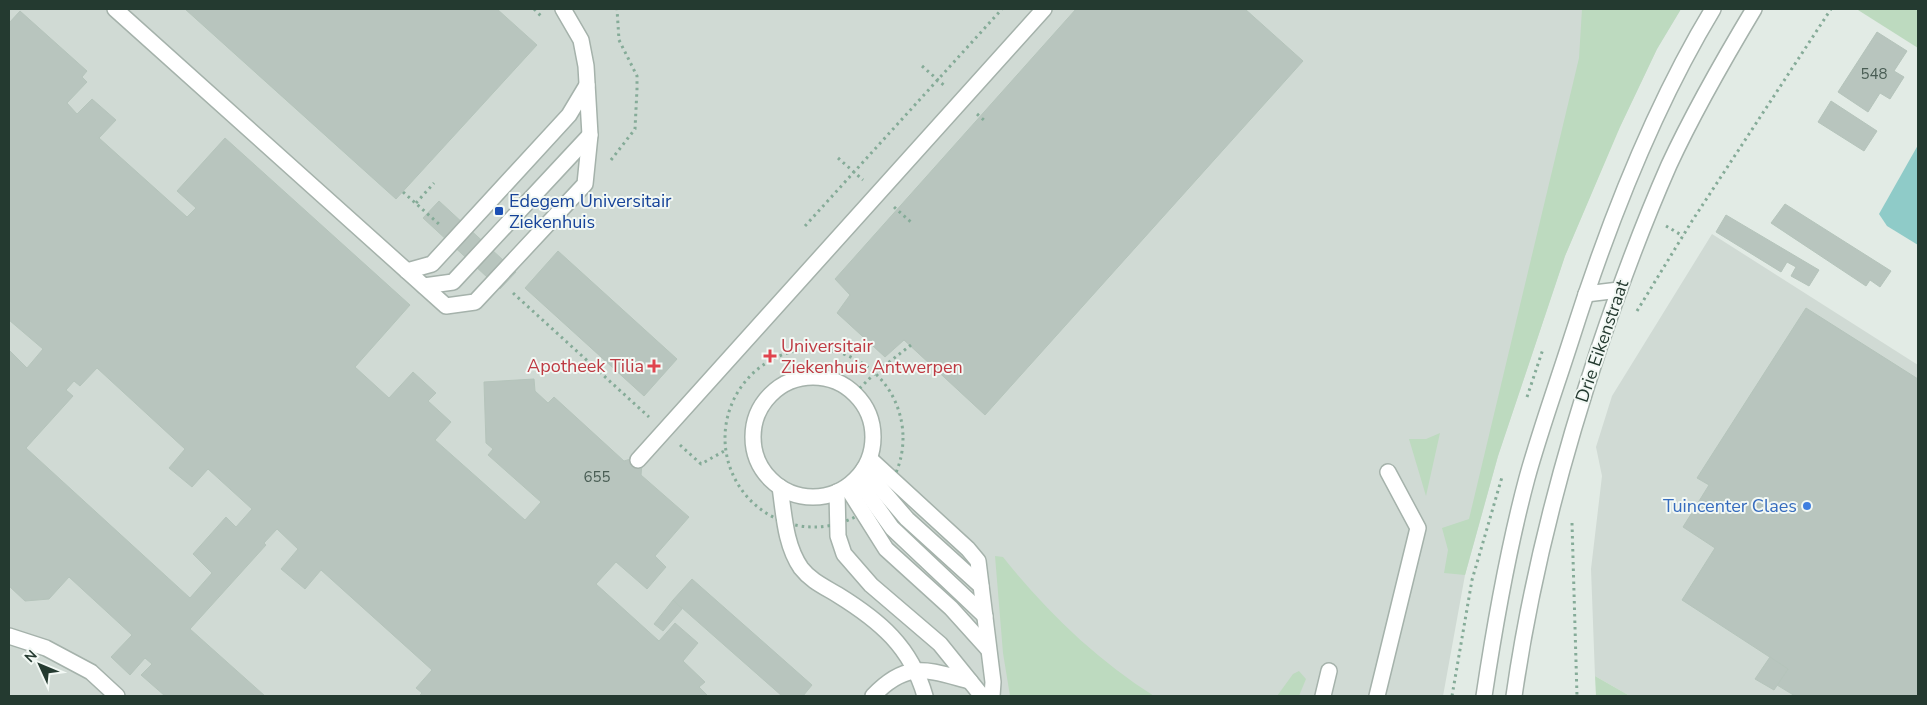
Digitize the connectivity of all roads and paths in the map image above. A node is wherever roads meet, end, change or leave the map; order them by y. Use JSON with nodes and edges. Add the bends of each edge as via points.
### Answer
{"nodes":[{"id":1,"x":115,"y":9,"type":"edge"},
{"id":2,"x":534,"y":9,"type":"edge"},
{"id":3,"x":562,"y":9,"type":"edge"},
{"id":4,"x":618,"y":9,"type":"edge"},
{"id":5,"x":1002,"y":9,"type":"edge"},
{"id":6,"x":1044,"y":9,"type":"edge"},
{"id":7,"x":1713,"y":9,"type":"edge"},
{"id":8,"x":1754,"y":9,"type":"edge"},
{"id":9,"x":1831,"y":9,"type":"edge"},
{"id":10,"x":540,"y":16,"type":"dead end"},
{"id":11,"x":587,"y":85,"type":"junction"},
{"id":12,"x":590,"y":135,"type":"junction"},
{"id":13,"x":609,"y":163,"type":"dead end"},
{"id":14,"x":434,"y":183,"type":"dead end"},
{"id":15,"x":603,"y":187,"type":"dead end"},
{"id":16,"x":416,"y":203,"type":"dead end"},
{"id":17,"x":611,"y":204,"type":"dead end"},
{"id":18,"x":805,"y":226,"type":"dead end"},
{"id":19,"x":407,"y":270,"type":"junction"},
{"id":20,"x":424,"y":286,"type":"junction"},
{"id":21,"x":1619,"y":290,"type":"junction"},
{"id":22,"x":513,"y":293,"type":"dead end"},
{"id":23,"x":1586,"y":294,"type":"junction"},
{"id":24,"x":1632,"y":319,"type":"dead end"},
{"id":25,"x":910,"y":345,"type":"dead end"},
{"id":26,"x":875,"y":373,"type":"junction"},
{"id":27,"x":855,"y":393,"type":"junction"},
{"id":28,"x":664,"y":431,"type":"junction"},
{"id":29,"x":726,"y":450,"type":"junction"},
{"id":30,"x":638,"y":460,"type":"dead end"},
{"id":31,"x":1388,"y":472,"type":"dead end"},
{"id":32,"x":855,"y":477,"type":"junction"},
{"id":33,"x":780,"y":487,"type":"junction"},
{"id":34,"x":879,"y":497,"type":"junction"},
{"id":35,"x":1573,"y":514,"type":"dead end"},
{"id":36,"x":784,"y":522,"type":"junction"},
{"id":37,"x":839,"y":524,"type":"junction"},
{"id":38,"x":985,"y":616,"type":"junction"},
{"id":39,"x":9,"y":636,"type":"edge"},
{"id":40,"x":988,"y":649,"type":"junction"},
{"id":41,"x":915,"y":670,"type":"junction"},
{"id":42,"x":1329,"y":671,"type":"dead end"},
{"id":43,"x":970,"y":682,"type":"junction"},
{"id":44,"x":117,"y":696,"type":"edge"},
{"id":45,"x":873,"y":696,"type":"edge"},
{"id":46,"x":925,"y":696,"type":"edge"},
{"id":47,"x":982,"y":696,"type":"edge"},
{"id":48,"x":992,"y":696,"type":"edge"},
{"id":49,"x":1323,"y":696,"type":"edge"},
{"id":50,"x":1377,"y":696,"type":"edge"},
{"id":51,"x":1484,"y":696,"type":"edge"},
{"id":52,"x":1514,"y":696,"type":"edge"},
{"id":53,"x":1576,"y":696,"type":"edge"}],
"edges":[{"from":1,"to":19,"type":"street"},
{"from":2,"to":10,"type":"path"},
{"from":3,"to":11,"type":"street","via":[[581,40]]},
{"from":4,"to":13,"type":"path","via":[[621,48],[637,76],[635,129]]},
{"from":5,"to":18,"type":"path"},
{"from":6,"to":28,"type":"street"},
{"from":7,"to":23,"type":"street","name":"Drie Eikenstraat","via":[[1646,141]]},
{"from":8,"to":21,"type":"street","name":"Drie Eikenstraat","via":[[1670,163]]},
{"from":9,"to":24,"type":"path"},
{"from":11,"to":12,"type":"street"},
{"from":11,"to":19,"type":"street","via":[[569,115],[432,264]]},
{"from":12,"to":20,"type":"street","via":[[453,282]]},
{"from":12,"to":20,"type":"street","via":[[585,184],[475,302],[446,306]]},
{"from":14,"to":16,"type":"path"},
{"from":15,"to":17,"type":"path","via":[[603,196]]},
{"from":19,"to":20,"type":"street"},
{"from":21,"to":23,"type":"street"},
{"from":21,"to":52,"type":"street","name":"Drie Eikenstraat","via":[[1580,406],[1549,514],[1524,626]]},
{"from":22,"to":28,"type":"path"},
{"from":23,"to":51,"type":"street","name":"Drie Eikenstraat","via":[[1528,478],[1506,568]]},
{"from":25,"to":26,"type":"path"},
{"from":26,"to":27,"type":"path"},
{"from":26,"to":29,"type":"path","via":[[861,362],[829,350],[812,349],[779,356],[750,376],[740,389],[726,421]]},
{"from":26,"to":34,"type":"path","via":[[895,401],[901,417],[902,451]]},
{"from":27,"to":32,"type":"street","via":[[868,412],[874,436]]},
{"from":27,"to":33,"type":"street","via":[[835,380],[812,376],[789,381],[770,394],[757,414],[753,438],[758,460],[771,480]]},
{"from":28,"to":29,"type":"path","via":[[701,464]]},
{"from":28,"to":30,"type":"street"},
{"from":29,"to":36,"type":"path","via":[[732,472],[750,501]]},
{"from":31,"to":50,"type":"street","via":[[1418,528]]},
{"from":32,"to":33,"type":"street","via":[[814,497]]},
{"from":32,"to":34,"type":"street"},
{"from":32,"to":34,"type":"street"},
{"from":32,"to":37,"type":"street"},
{"from":33,"to":36,"type":"street"},
{"from":34,"to":37,"type":"path"},
{"from":34,"to":38,"type":"street","via":[[892,528]]},
{"from":34,"to":38,"type":"street","via":[[981,586]]},
{"from":34,"to":40,"type":"street","via":[[886,549],[951,608]]},
{"from":35,"to":53,"type":"path"},
{"from":36,"to":37,"type":"path","via":[[815,527]]},
{"from":36,"to":41,"type":"street","via":[[791,547],[802,568],[819,585],[869,616],[891,635],[909,656]]},
{"from":37,"to":43,"type":"street","via":[[838,536],[844,554],[856,570],[940,644]]},
{"from":38,"to":40,"type":"street"},
{"from":39,"to":44,"type":"street","via":[[46,648],[91,672]]},
{"from":40,"to":48,"type":"street"},
{"from":41,"to":43,"type":"street"},
{"from":41,"to":45,"type":"street","via":[[897,676]]},
{"from":41,"to":46,"type":"street"},
{"from":42,"to":49,"type":"street"},
{"from":43,"to":47,"type":"street"}]}
